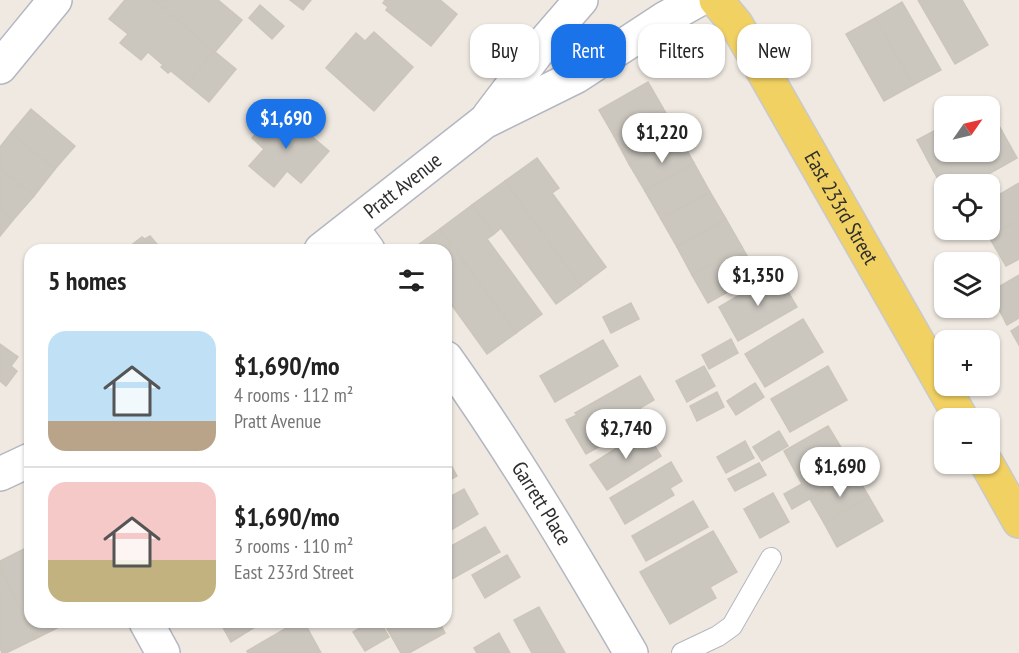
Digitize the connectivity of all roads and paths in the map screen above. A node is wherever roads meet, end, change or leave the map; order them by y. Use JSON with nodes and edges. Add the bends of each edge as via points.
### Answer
{"nodes":[{"id":1,"x":55,"y":0,"type":"edge"},
{"id":2,"x":581,"y":0,"type":"edge"},
{"id":3,"x":698,"y":0,"type":"edge"},
{"id":4,"x":716,"y":0,"type":"edge"},
{"id":5,"x":0,"y":67,"type":"edge"},
{"id":6,"x":484,"y":122,"type":"junction"},
{"id":7,"x":360,"y":239,"type":"edge"},
{"id":8,"x":342,"y":244,"type":"edge"},
{"id":9,"x":452,"y":367,"type":"edge"},
{"id":10,"x":955,"y":408,"type":"edge"},
{"id":11,"x":24,"y":463,"type":"edge"},
{"id":12,"x":0,"y":474,"type":"edge"},
{"id":13,"x":994,"y":474,"type":"edge"},
{"id":14,"x":1015,"y":505,"type":"edge"},
{"id":15,"x":771,"y":558,"type":"dead end"},
{"id":16,"x":149,"y":628,"type":"edge"},
{"id":17,"x":163,"y":653,"type":"edge"},
{"id":18,"x":631,"y":653,"type":"edge"},
{"id":19,"x":682,"y":653,"type":"edge"}],
"edges":[{"from":1,"to":5,"type":"street"},
{"from":2,"to":6,"type":"street","name":"Pratt Avenue"},
{"from":3,"to":6,"type":"street","name":"Pratt Avenue","via":[[577,76]]},
{"from":4,"to":10,"type":"main road","name":"East 233rd Street","via":[[736,24]]},
{"from":6,"to":7,"type":"street","name":"Pratt Avenue"},
{"from":7,"to":8,"type":"street","name":"Pratt Avenue"},
{"from":9,"to":18,"type":"street","name":"Garrett Place","via":[[548,510]]},
{"from":11,"to":12,"type":"street"},
{"from":13,"to":14,"type":"main road"},
{"from":15,"to":19,"type":"lane","via":[[732,626]]},
{"from":16,"to":17,"type":"street"}]}
